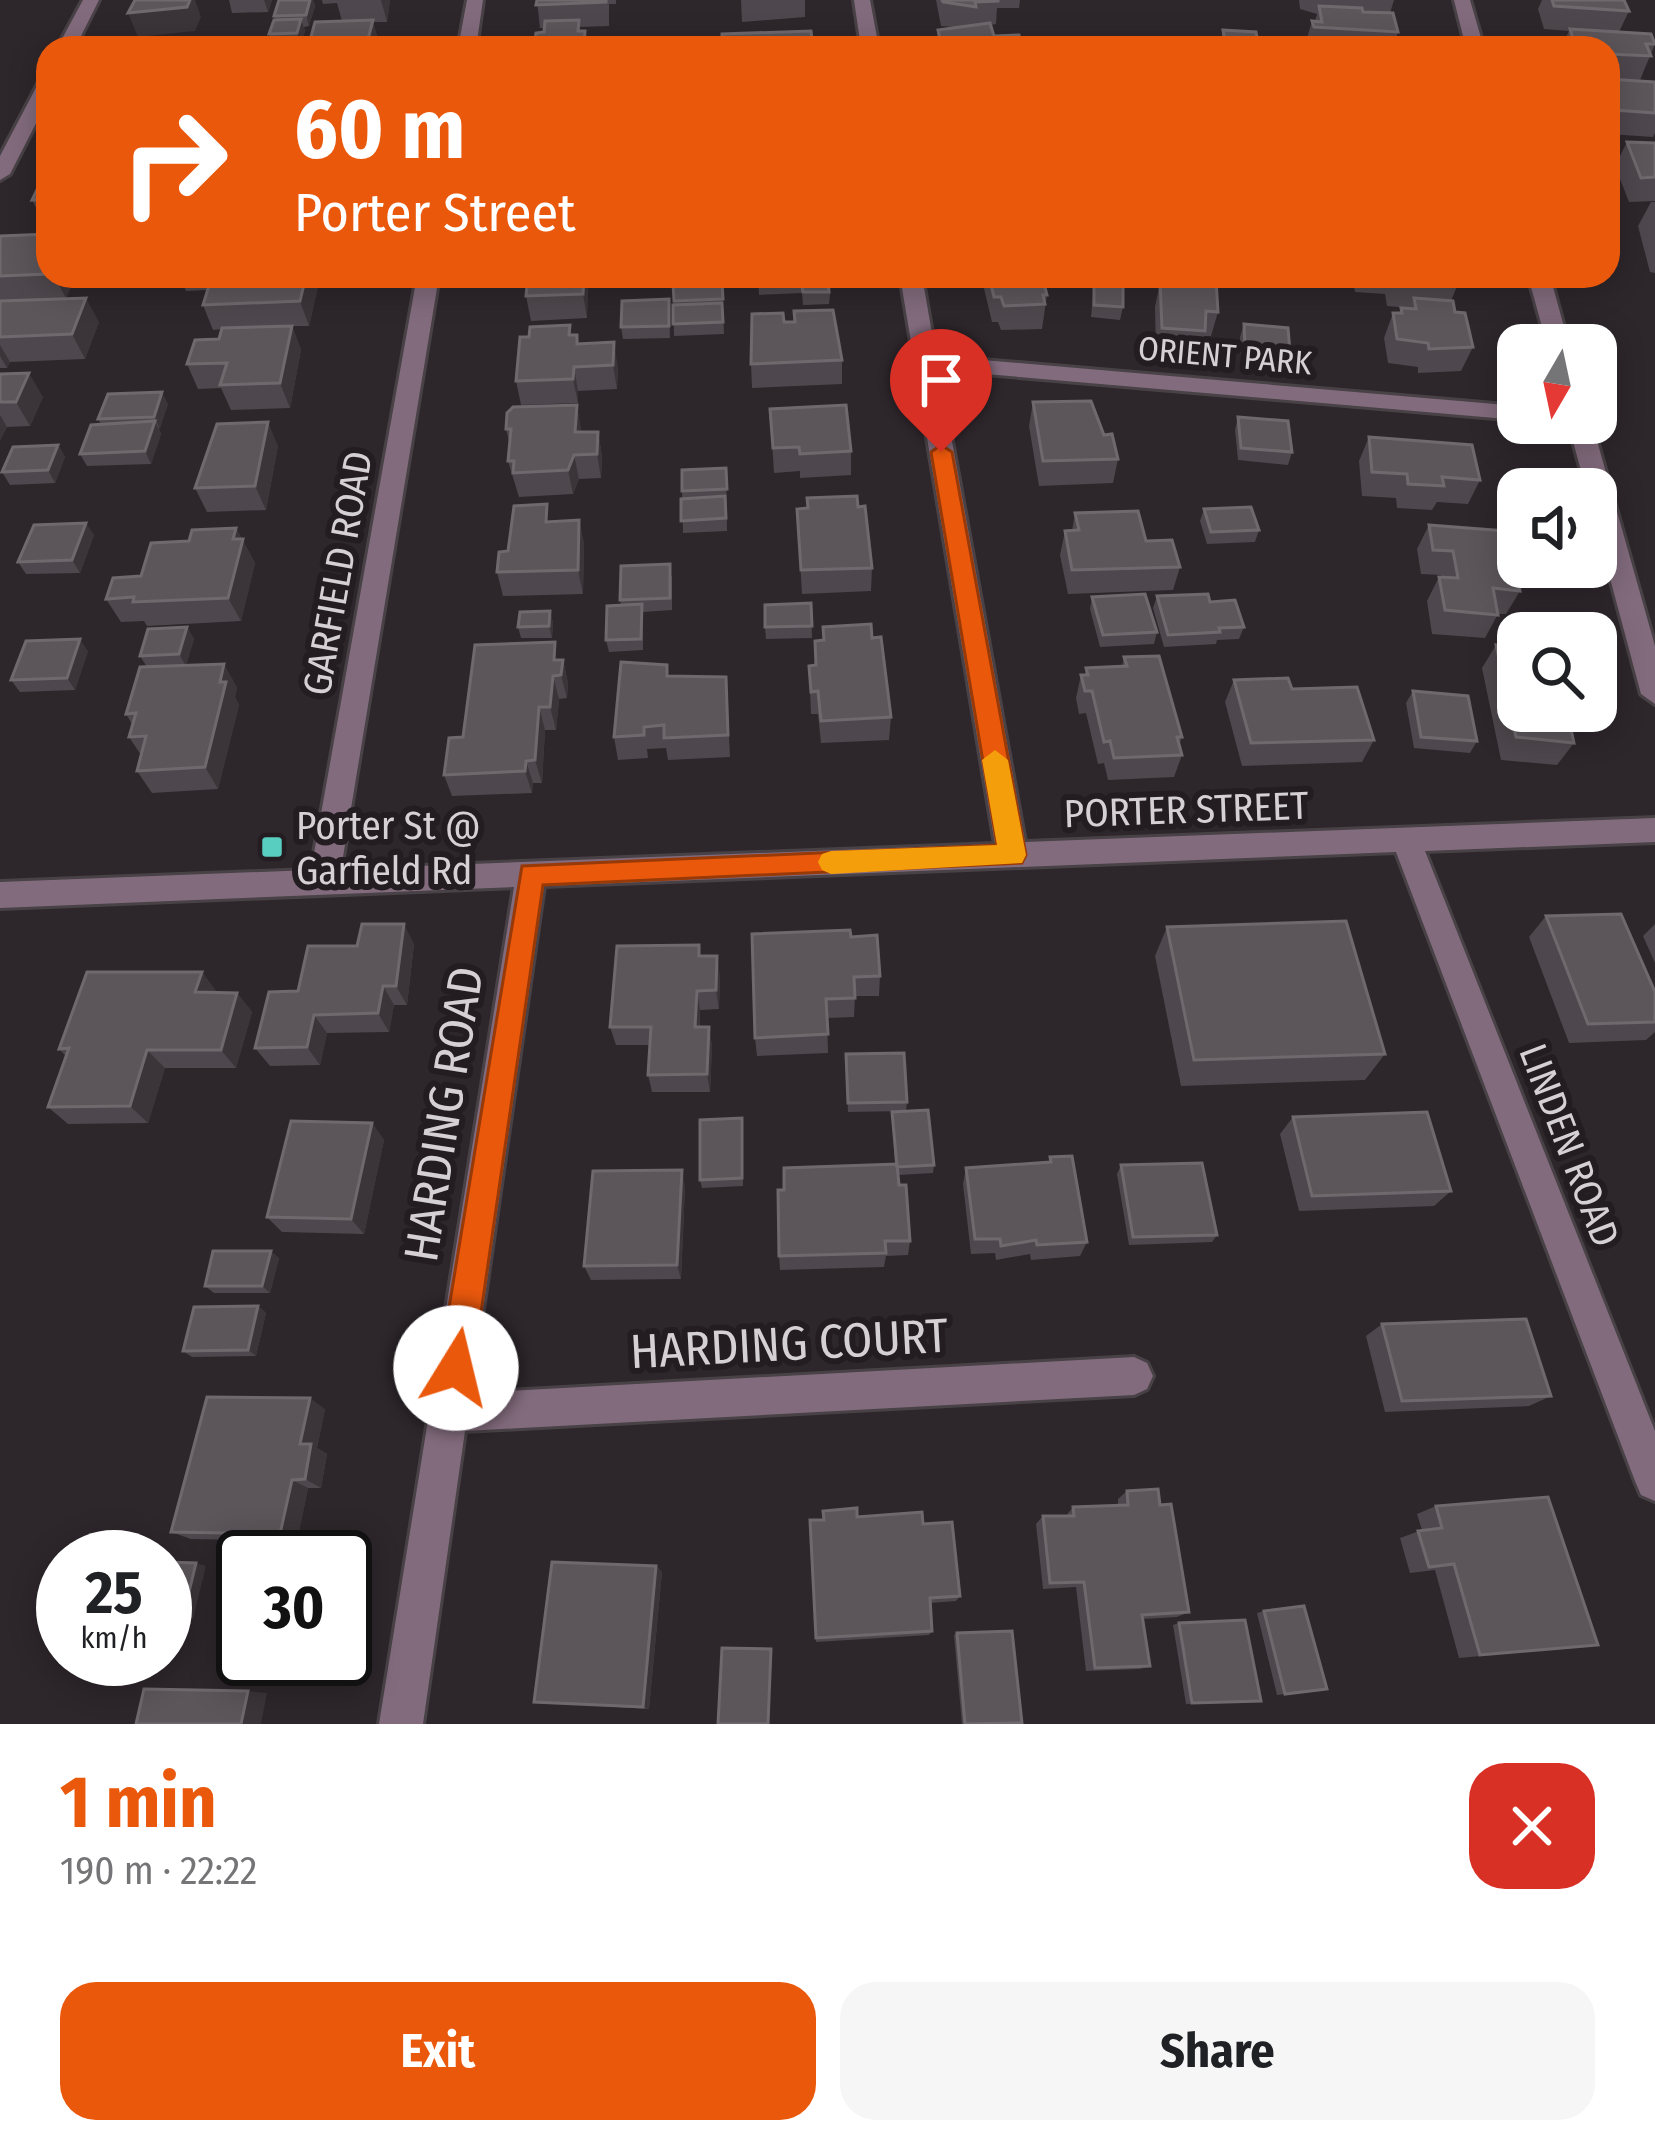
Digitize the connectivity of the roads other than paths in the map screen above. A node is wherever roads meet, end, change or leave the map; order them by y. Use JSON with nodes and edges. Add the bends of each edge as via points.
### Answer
{"nodes":[{"id":1,"x":91,"y":0,"type":"edge"},
{"id":2,"x":475,"y":0,"type":"edge"},
{"id":3,"x":862,"y":0,"type":"edge"},
{"id":4,"x":1462,"y":0,"type":"edge"},
{"id":5,"x":72,"y":36,"type":"edge"},
{"id":6,"x":469,"y":36,"type":"edge"},
{"id":7,"x":868,"y":36,"type":"edge"},
{"id":8,"x":1472,"y":36,"type":"edge"},
{"id":9,"x":36,"y":101,"type":"edge"},
{"id":10,"x":8,"y":145,"type":"edge"},
{"id":11,"x":0,"y":174,"type":"edge"},
{"id":12,"x":426,"y":288,"type":"edge"},
{"id":13,"x":912,"y":288,"type":"edge"},
{"id":14,"x":1542,"y":288,"type":"edge"},
{"id":15,"x":1552,"y":324,"type":"edge"},
{"id":16,"x":926,"y":362,"type":"junction"},
{"id":17,"x":1497,"y":411,"type":"edge"},
{"id":18,"x":1586,"y":444,"type":"edge"},
{"id":19,"x":1655,"y":694,"type":"edge"},
{"id":20,"x":1655,"y":830,"type":"edge"},
{"id":21,"x":1406,"y":840,"type":"junction"},
{"id":22,"x":1012,"y":855,"type":"junction"},
{"id":23,"x":531,"y":874,"type":"junction"},
{"id":24,"x":324,"y":882,"type":"junction"},
{"id":25,"x":0,"y":896,"type":"edge"},
{"id":26,"x":1134,"y":1376,"type":"dead end"},
{"id":27,"x":449,"y":1413,"type":"junction"},
{"id":28,"x":1655,"y":1481,"type":"edge"},
{"id":29,"x":401,"y":1724,"type":"edge"}],
"edges":[{"from":1,"to":5,"type":"street"},
{"from":2,"to":6,"type":"street"},
{"from":3,"to":7,"type":"street"},
{"from":4,"to":8,"type":"street"},
{"from":9,"to":10,"type":"street"},
{"from":10,"to":11,"type":"street"},
{"from":12,"to":24,"type":"street","name":"GARFIELD ROAD"},
{"from":13,"to":16,"type":"street"},
{"from":14,"to":15,"type":"street"},
{"from":16,"to":17,"type":"street","name":"ORIENT PARK"},
{"from":16,"to":22,"type":"street"},
{"from":18,"to":19,"type":"street"},
{"from":20,"to":21,"type":"street","name":"PORTER STREET"},
{"from":21,"to":22,"type":"street","name":"PORTER STREET"},
{"from":21,"to":28,"type":"street","name":"LINDEN ROAD"},
{"from":22,"to":23,"type":"street","name":"PORTER STREET"},
{"from":23,"to":24,"type":"street","name":"PORTER STREET"},
{"from":23,"to":27,"type":"street","name":"HARDING ROAD"},
{"from":24,"to":25,"type":"street","name":"PORTER STREET"},
{"from":26,"to":27,"type":"street","name":"HARDING COURT"},
{"from":27,"to":29,"type":"street","name":"HARDING ROAD"}]}
